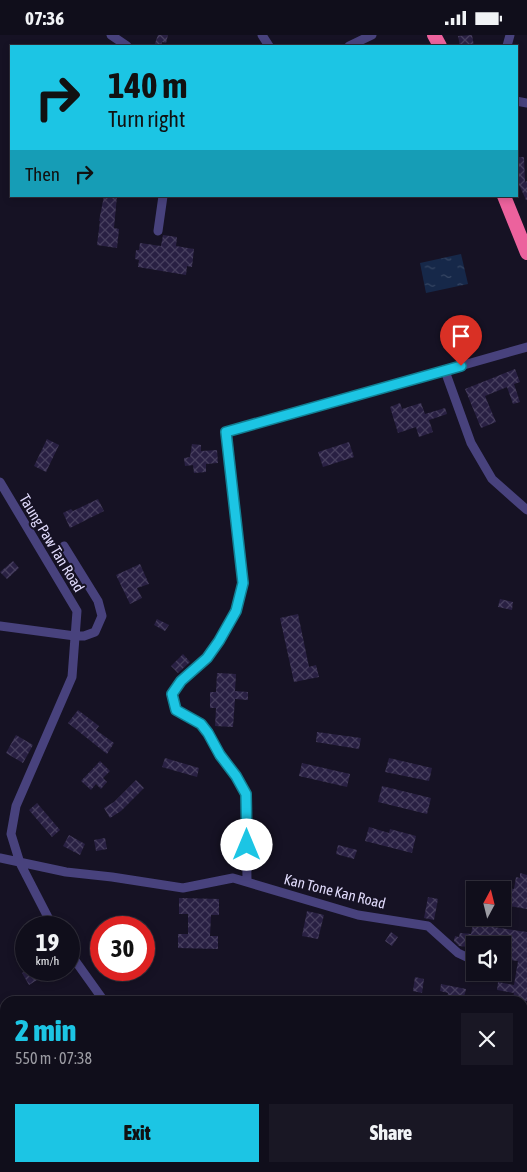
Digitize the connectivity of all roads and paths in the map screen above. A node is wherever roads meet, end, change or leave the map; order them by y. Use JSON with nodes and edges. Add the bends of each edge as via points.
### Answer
{"nodes":[{"id":1,"x":111,"y":35,"type":"edge"},
{"id":2,"x":372,"y":35,"type":"edge"},
{"id":3,"x":126,"y":45,"type":"edge"},
{"id":4,"x":351,"y":45,"type":"edge"},
{"id":5,"x":163,"y":197,"type":"edge"},
{"id":6,"x":504,"y":197,"type":"edge"},
{"id":7,"x":158,"y":231,"type":"dead end"},
{"id":8,"x":527,"y":253,"type":"edge"},
{"id":9,"x":527,"y":347,"type":"edge"},
{"id":10,"x":444,"y":371,"type":"junction"},
{"id":11,"x":0,"y":483,"type":"edge"},
{"id":12,"x":527,"y":510,"type":"edge"},
{"id":13,"x":64,"y":546,"type":"dead end"},
{"id":14,"x":0,"y":626,"type":"edge"},
{"id":15,"x":75,"y":636,"type":"junction"},
{"id":16,"x":0,"y":858,"type":"edge"},
{"id":17,"x":20,"y":863,"type":"junction"},
{"id":18,"x":247,"y":882,"type":"junction"},
{"id":19,"x":47,"y":916,"type":"edge"},
{"id":20,"x":466,"y":957,"type":"edge"},
{"id":21,"x":80,"y":967,"type":"edge"},
{"id":22,"x":100,"y":996,"type":"edge"}],
"edges":[{"from":1,"to":3,"type":"street"},
{"from":2,"to":4,"type":"street"},
{"from":5,"to":7,"type":"street"},
{"from":6,"to":8,"type":"highway"},
{"from":9,"to":10,"type":"street"},
{"from":10,"to":12,"type":"street","via":[[471,443],[492,479]]},
{"from":10,"to":18,"type":"street","via":[[226,432],[243,583],[236,611],[219,641],[172,694],[176,710],[201,724],[246,794]]},
{"from":11,"to":15,"type":"street","name":"Taung Paw Tan Road","via":[[77,611]]},
{"from":13,"to":15,"type":"street","via":[[98,601],[102,617],[95,631]]},
{"from":14,"to":15,"type":"street"},
{"from":15,"to":17,"type":"street","name":"Taung Paw Tan Road","via":[[72,677],[16,807],[11,834]]},
{"from":16,"to":17,"type":"street","name":"Kan Tone Kan Road"},
{"from":17,"to":18,"type":"street","name":"Kan Tone Kan Road","via":[[183,888],[233,878]]},
{"from":17,"to":19,"type":"street","name":"Taung Paw Tan Road"},
{"from":18,"to":20,"type":"street","name":"Kan Tone Kan Road","via":[[358,915],[428,926]]},
{"from":21,"to":22,"type":"street"}]}
